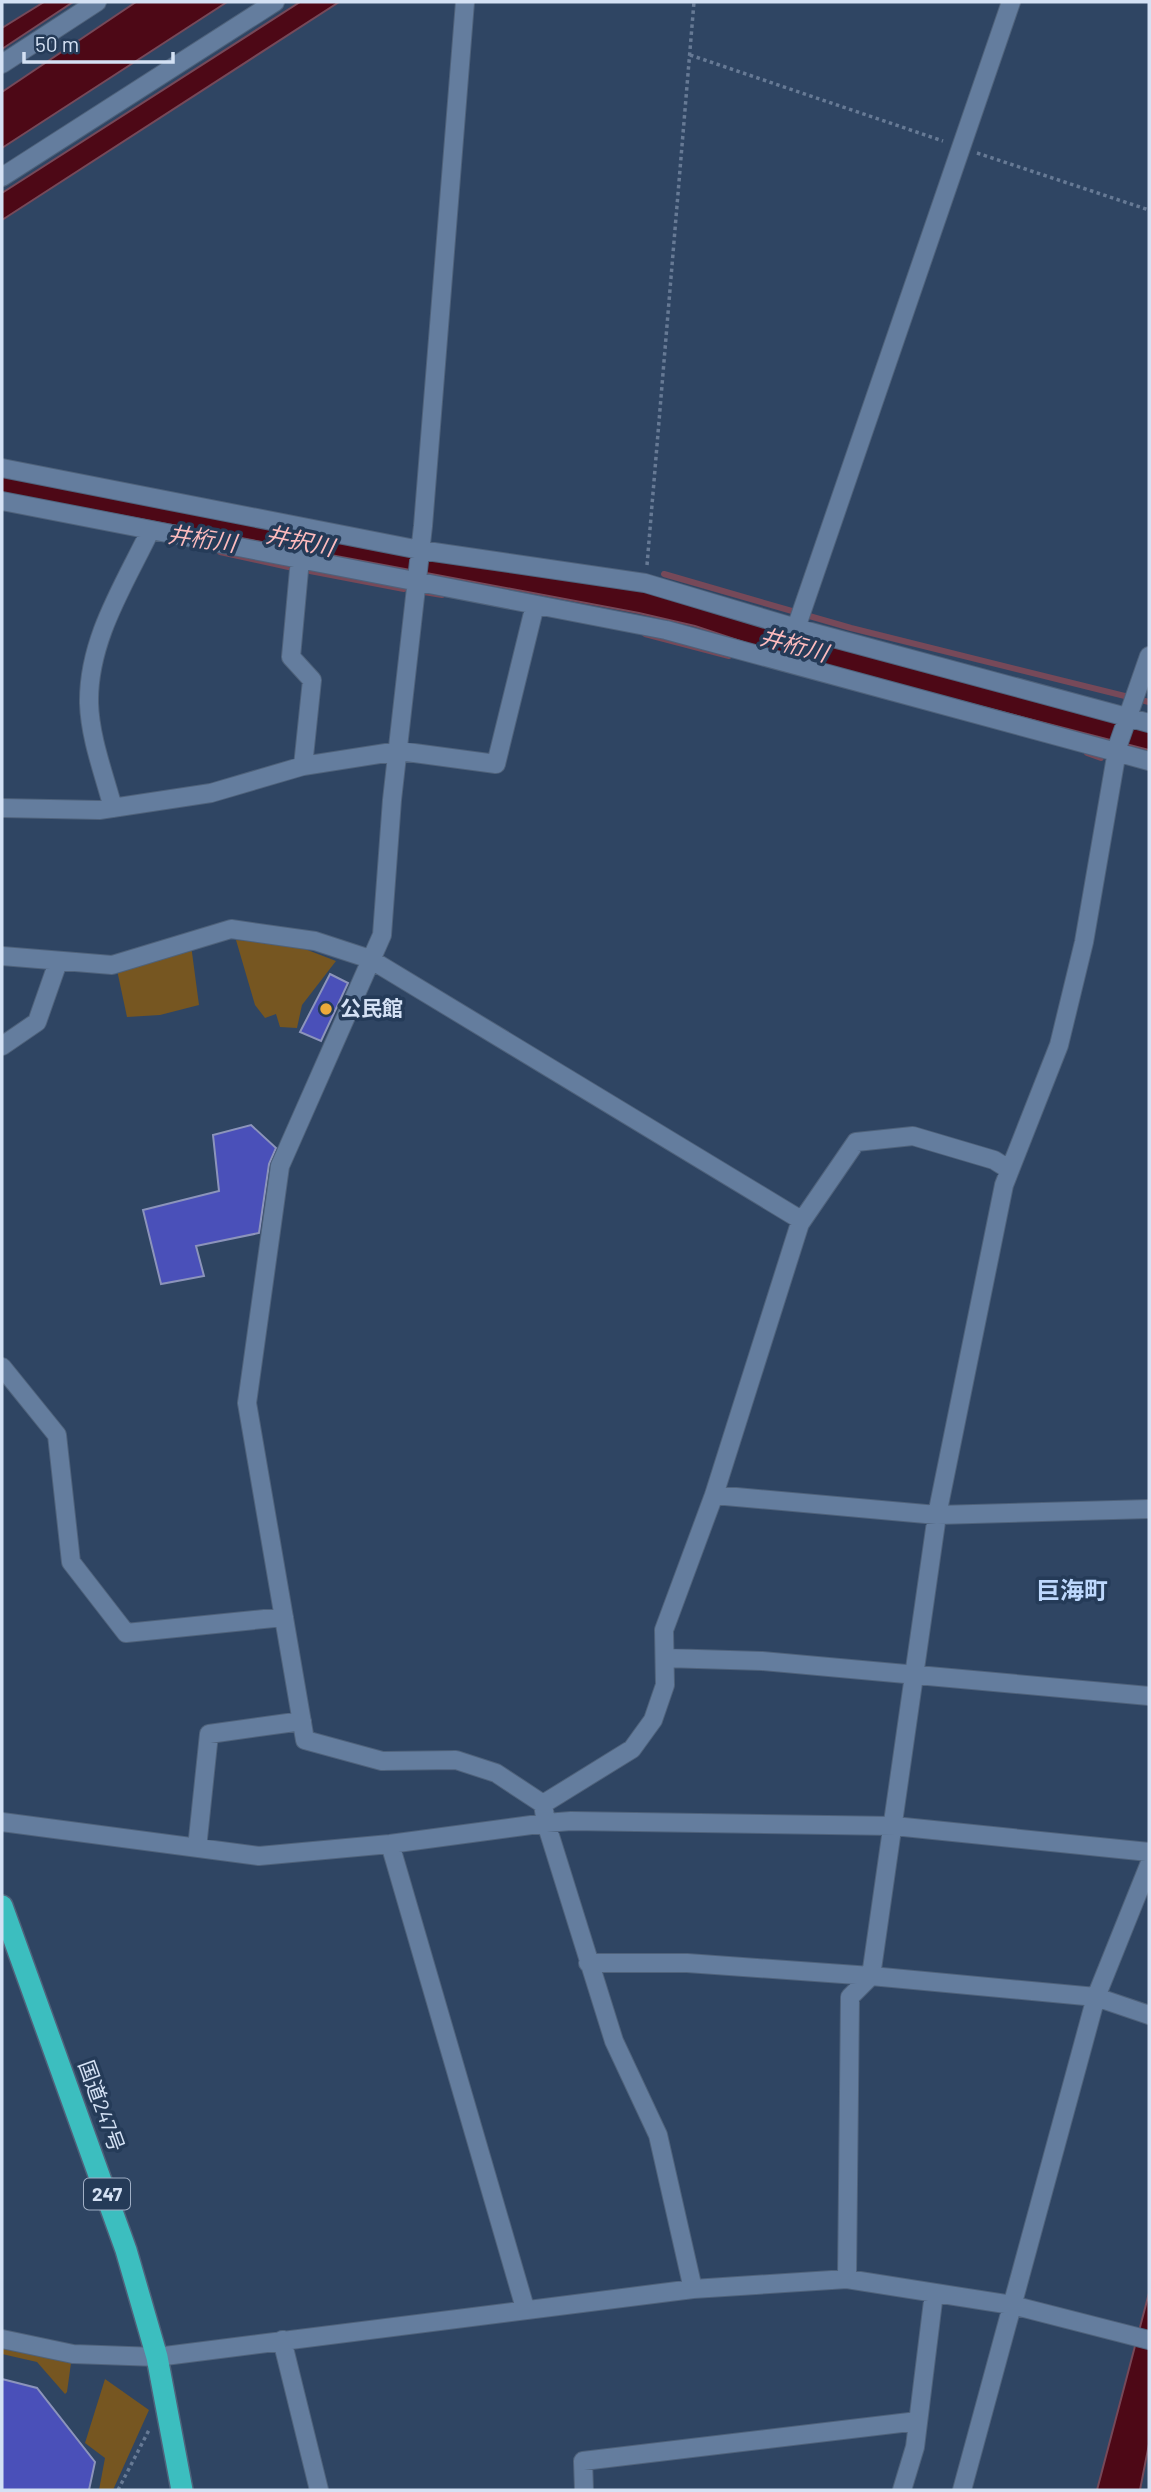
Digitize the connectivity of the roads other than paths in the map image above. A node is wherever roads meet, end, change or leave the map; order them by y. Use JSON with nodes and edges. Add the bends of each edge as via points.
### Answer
{"nodes":[{"id":1,"x":97,"y":2,"type":"edge"},
{"id":2,"x":275,"y":2,"type":"edge"},
{"id":3,"x":465,"y":2,"type":"edge"},
{"id":4,"x":1011,"y":2,"type":"edge"},
{"id":5,"x":2,"y":64,"type":"edge"},
{"id":6,"x":2,"y":177,"type":"edge"},
{"id":7,"x":2,"y":468,"type":"edge"},
{"id":8,"x":2,"y":501,"type":"edge"},
{"id":9,"x":150,"y":531,"type":"junction"},
{"id":10,"x":420,"y":550,"type":"junction"},
{"id":11,"x":300,"y":559,"type":"junction"},
{"id":12,"x":416,"y":582,"type":"junction"},
{"id":13,"x":536,"y":605,"type":"junction"},
{"id":14,"x":796,"y":628,"type":"junction"},
{"id":15,"x":1149,"y":656,"type":"edge"},
{"id":16,"x":1128,"y":718,"type":"junction"},
{"id":17,"x":1149,"y":723,"type":"edge"},
{"id":18,"x":1117,"y":748,"type":"junction"},
{"id":19,"x":400,"y":751,"type":"junction"},
{"id":20,"x":1149,"y":761,"type":"edge"},
{"id":21,"x":303,"y":766,"type":"junction"},
{"id":22,"x":2,"y":808,"type":"edge"},
{"id":23,"x":113,"y":808,"type":"junction"},
{"id":24,"x":2,"y":956,"type":"edge"},
{"id":25,"x":370,"y":959,"type":"junction"},
{"id":26,"x":58,"y":962,"type":"junction"},
{"id":27,"x":2,"y":1046,"type":"edge"},
{"id":28,"x":1010,"y":1170,"type":"junction"},
{"id":29,"x":799,"y":1225,"type":"junction"},
{"id":30,"x":2,"y":1367,"type":"edge"},
{"id":31,"x":714,"y":1495,"type":"junction"},
{"id":32,"x":1149,"y":1509,"type":"edge"},
{"id":33,"x":937,"y":1515,"type":"junction"},
{"id":34,"x":284,"y":1617,"type":"junction"},
{"id":35,"x":665,"y":1658,"type":"junction"},
{"id":36,"x":915,"y":1675,"type":"junction"},
{"id":37,"x":1149,"y":1696,"type":"edge"},
{"id":38,"x":302,"y":1721,"type":"junction"},
{"id":39,"x":544,"y":1804,"type":"junction"},
{"id":40,"x":2,"y":1822,"type":"edge"},
{"id":41,"x":546,"y":1823,"type":"junction"},
{"id":42,"x":894,"y":1826,"type":"junction"},
{"id":43,"x":390,"y":1844,"type":"junction"},
{"id":44,"x":197,"y":1848,"type":"junction"},
{"id":45,"x":1149,"y":1852,"type":"edge"},
{"id":46,"x":1149,"y":1865,"type":"edge"},
{"id":47,"x":2,"y":1906,"type":"edge"},
{"id":48,"x":588,"y":1963,"type":"junction"},
{"id":49,"x":871,"y":1976,"type":"junction"},
{"id":50,"x":1096,"y":1997,"type":"junction"},
{"id":51,"x":1149,"y":2015,"type":"edge"},
{"id":52,"x":847,"y":2279,"type":"junction"},
{"id":53,"x":693,"y":2288,"type":"junction"},
{"id":54,"x":934,"y":2293,"type":"junction"},
{"id":55,"x":1012,"y":2305,"type":"junction"},
{"id":56,"x":525,"y":2308,"type":"junction"},
{"id":57,"x":2,"y":2339,"type":"edge"},
{"id":58,"x":282,"y":2340,"type":"junction"},
{"id":59,"x":1149,"y":2340,"type":"edge"},
{"id":60,"x":157,"y":2357,"type":"junction"},
{"id":61,"x":918,"y":2420,"type":"junction"},
{"id":62,"x":181,"y":2490,"type":"edge"},
{"id":63,"x":319,"y":2490,"type":"edge"},
{"id":64,"x":584,"y":2490,"type":"edge"},
{"id":65,"x":902,"y":2490,"type":"edge"},
{"id":66,"x":962,"y":2490,"type":"edge"}],
"edges":[{"from":1,"to":5,"type":"street"},
{"from":2,"to":6,"type":"street"},
{"from":3,"to":10,"type":"street"},
{"from":4,"to":14,"type":"street"},
{"from":7,"to":10,"type":"street"},
{"from":8,"to":9,"type":"street"},
{"from":9,"to":11,"type":"street"},
{"from":9,"to":23,"type":"street","via":[[102,629],[90,678],[93,734]]},
{"from":10,"to":12,"type":"street"},
{"from":10,"to":14,"type":"street","via":[[645,583]]},
{"from":11,"to":12,"type":"street"},
{"from":11,"to":21,"type":"street","via":[[292,657],[312,680]]},
{"from":12,"to":13,"type":"street"},
{"from":12,"to":19,"type":"street"},
{"from":13,"to":18,"type":"street","via":[[666,630]]},
{"from":13,"to":19,"type":"street","via":[[496,764]]},
{"from":14,"to":16,"type":"street"},
{"from":15,"to":16,"type":"street"},
{"from":16,"to":17,"type":"street"},
{"from":16,"to":18,"type":"street"},
{"from":18,"to":20,"type":"street"},
{"from":18,"to":28,"type":"street","via":[[1084,942],[1059,1045]]},
{"from":19,"to":21,"type":"street"},
{"from":19,"to":25,"type":"street","via":[[382,935]]},
{"from":21,"to":23,"type":"street","via":[[211,793]]},
{"from":22,"to":23,"type":"street"},
{"from":24,"to":26,"type":"street"},
{"from":25,"to":26,"type":"street","via":[[316,941],[231,929],[112,964]]},
{"from":25,"to":29,"type":"street","via":[[801,1220]]},
{"from":25,"to":34,"type":"street","via":[[280,1166],[247,1403]]},
{"from":26,"to":27,"type":"street","via":[[37,1022]]},
{"from":28,"to":29,"type":"street","via":[[993,1160],[913,1136],[856,1142]]},
{"from":28,"to":33,"type":"street"},
{"from":29,"to":31,"type":"street"},
{"from":30,"to":34,"type":"street","via":[[57,1435],[71,1562],[126,1633]]},
{"from":31,"to":33,"type":"street"},
{"from":31,"to":35,"type":"street","via":[[664,1630]]},
{"from":32,"to":33,"type":"street"},
{"from":33,"to":36,"type":"street"},
{"from":34,"to":38,"type":"street"},
{"from":35,"to":36,"type":"street","via":[[762,1661]]},
{"from":35,"to":39,"type":"street","via":[[665,1685],[653,1720],[632,1749]]},
{"from":36,"to":37,"type":"street"},
{"from":36,"to":42,"type":"street"},
{"from":38,"to":39,"type":"street","via":[[305,1740],[337,1751],[382,1761],[456,1760],[496,1773]]},
{"from":38,"to":44,"type":"street","via":[[209,1734]]},
{"from":39,"to":41,"type":"street"},
{"from":40,"to":44,"type":"street"},
{"from":41,"to":42,"type":"street"},
{"from":41,"to":43,"type":"street"},
{"from":41,"to":48,"type":"street"},
{"from":42,"to":45,"type":"street"},
{"from":42,"to":49,"type":"street"},
{"from":43,"to":44,"type":"street","via":[[259,1856]]},
{"from":43,"to":56,"type":"street"},
{"from":46,"to":50,"type":"street"},
{"from":47,"to":60,"type":"highway","name":"国道247号","number":"247","via":[[101,2177]]},
{"from":48,"to":49,"type":"street","via":[[687,1964]]},
{"from":48,"to":53,"type":"street","via":[[614,2041],[658,2134]]},
{"from":49,"to":50,"type":"street"},
{"from":49,"to":52,"type":"street","via":[[850,1997]]},
{"from":50,"to":51,"type":"street"},
{"from":50,"to":55,"type":"street"},
{"from":52,"to":53,"type":"street"},
{"from":52,"to":54,"type":"street"},
{"from":53,"to":56,"type":"street"},
{"from":54,"to":55,"type":"street"},
{"from":54,"to":61,"type":"street"},
{"from":55,"to":59,"type":"street"},
{"from":55,"to":66,"type":"street"},
{"from":56,"to":58,"type":"street"},
{"from":57,"to":60,"type":"street","via":[[73,2354]]},
{"from":58,"to":60,"type":"street"},
{"from":58,"to":63,"type":"street"},
{"from":60,"to":62,"type":"highway","name":"国道247号","number":"247"},
{"from":61,"to":64,"type":"street","via":[[583,2461]]},
{"from":61,"to":65,"type":"street"}]}
